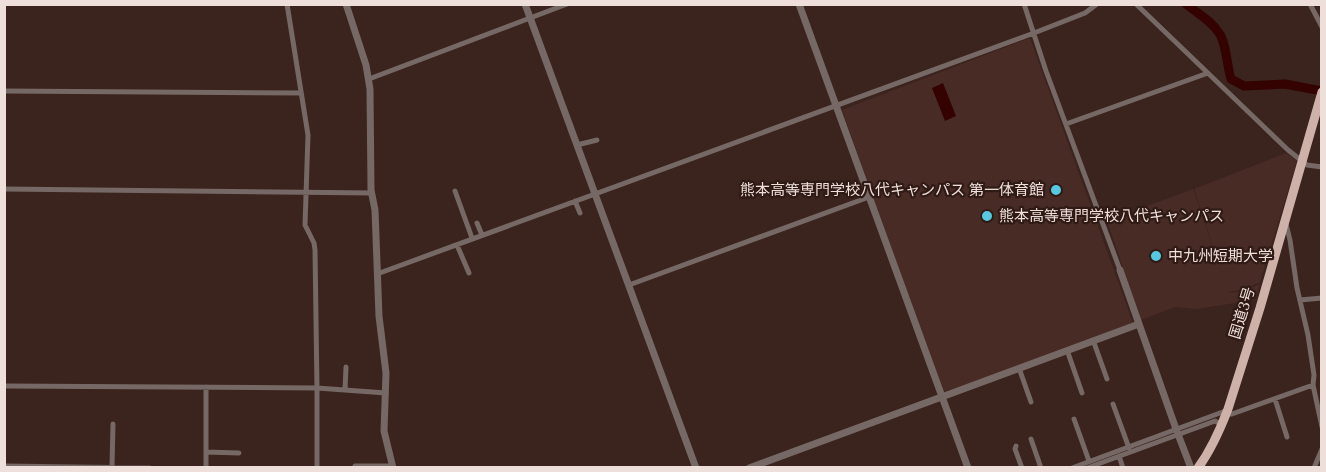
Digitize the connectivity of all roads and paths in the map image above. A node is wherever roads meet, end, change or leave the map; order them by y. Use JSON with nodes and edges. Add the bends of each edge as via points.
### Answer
{"nodes":[{"id":1,"x":287,"y":4,"type":"edge"},
{"id":2,"x":525,"y":4,"type":"edge"},
{"id":3,"x":567,"y":4,"type":"edge"},
{"id":4,"x":800,"y":4,"type":"edge"},
{"id":5,"x":1023,"y":4,"type":"edge"},
{"id":6,"x":1097,"y":4,"type":"edge"},
{"id":7,"x":1136,"y":4,"type":"edge"},
{"id":8,"x":1310,"y":4,"type":"edge"},
{"id":9,"x":346,"y":5,"type":"edge"},
{"id":10,"x":530,"y":18,"type":"junction"},
{"id":11,"x":1322,"y":27,"type":"edge"},
{"id":12,"x":1034,"y":33,"type":"junction"},
{"id":13,"x":1208,"y":73,"type":"junction"},
{"id":14,"x":369,"y":79,"type":"junction"},
{"id":15,"x":4,"y":91,"type":"edge"},
{"id":16,"x":301,"y":93,"type":"junction"},
{"id":17,"x":1321,"y":94,"type":"edge"},
{"id":18,"x":835,"y":105,"type":"junction"},
{"id":19,"x":1066,"y":124,"type":"junction"},
{"id":20,"x":597,"y":140,"type":"dead end"},
{"id":21,"x":577,"y":145,"type":"junction"},
{"id":22,"x":1302,"y":161,"type":"junction"},
{"id":23,"x":1322,"y":167,"type":"edge"},
{"id":24,"x":4,"y":189,"type":"edge"},
{"id":25,"x":455,"y":191,"type":"dead end"},
{"id":26,"x":306,"y":192,"type":"junction"},
{"id":27,"x":372,"y":193,"type":"junction"},
{"id":28,"x":595,"y":193,"type":"junction"},
{"id":29,"x":869,"y":197,"type":"junction"},
{"id":30,"x":575,"y":201,"type":"junction"},
{"id":31,"x":580,"y":213,"type":"dead end"},
{"id":32,"x":1285,"y":219,"type":"junction"},
{"id":33,"x":477,"y":223,"type":"dead end"},
{"id":34,"x":482,"y":235,"type":"junction"},
{"id":35,"x":472,"y":238,"type":"junction"},
{"id":36,"x":457,"y":245,"type":"junction"},
{"id":37,"x":1120,"y":270,"type":"joint"},
{"id":38,"x":469,"y":273,"type":"dead end"},
{"id":39,"x":377,"y":274,"type":"junction"},
{"id":40,"x":629,"y":285,"type":"junction"},
{"id":41,"x":1322,"y":298,"type":"edge"},
{"id":42,"x":1300,"y":300,"type":"junction"},
{"id":43,"x":1139,"y":324,"type":"junction"},
{"id":44,"x":1093,"y":340,"type":"junction"},
{"id":45,"x":1067,"y":350,"type":"junction"},
{"id":46,"x":346,"y":367,"type":"dead end"},
{"id":47,"x":1019,"y":368,"type":"junction"},
{"id":48,"x":1107,"y":379,"type":"dead end"},
{"id":49,"x":1313,"y":385,"type":"junction"},
{"id":50,"x":4,"y":386,"type":"edge"},
{"id":51,"x":206,"y":387,"type":"junction"},
{"id":52,"x":317,"y":388,"type":"junction"},
{"id":53,"x":345,"y":390,"type":"junction"},
{"id":54,"x":386,"y":393,"type":"junction"},
{"id":55,"x":1082,"y":393,"type":"dead end"},
{"id":56,"x":942,"y":397,"type":"junction"},
{"id":57,"x":1275,"y":399,"type":"junction"},
{"id":58,"x":1031,"y":402,"type":"dead end"},
{"id":59,"x":1113,"y":404,"type":"dead end"},
{"id":60,"x":1227,"y":412,"type":"junction"},
{"id":61,"x":1074,"y":420,"type":"dead end"},
{"id":62,"x":1215,"y":421,"type":"junction"},
{"id":63,"x":113,"y":424,"type":"dead end"},
{"id":64,"x":1322,"y":427,"type":"edge"},
{"id":65,"x":1177,"y":431,"type":"junction"},
{"id":66,"x":1287,"y":438,"type":"dead end"},
{"id":67,"x":1031,"y":439,"type":"dead end"},
{"id":68,"x":1016,"y":446,"type":"dead end"},
{"id":69,"x":1129,"y":449,"type":"junction"},
{"id":70,"x":1322,"y":449,"type":"edge"},
{"id":71,"x":206,"y":452,"type":"junction"},
{"id":72,"x":239,"y":453,"type":"dead end"},
{"id":73,"x":1119,"y":456,"type":"junction"},
{"id":74,"x":1107,"y":457,"type":"junction"},
{"id":75,"x":1088,"y":464,"type":"edge"},
{"id":76,"x":4,"y":466,"type":"edge"},
{"id":77,"x":355,"y":466,"type":"dead end"},
{"id":78,"x":51,"y":467,"type":"edge"},
{"id":79,"x":112,"y":467,"type":"edge"},
{"id":80,"x":392,"y":467,"type":"edge"},
{"id":81,"x":147,"y":468,"type":"edge"},
{"id":82,"x":206,"y":468,"type":"edge"},
{"id":83,"x":317,"y":468,"type":"edge"},
{"id":84,"x":696,"y":468,"type":"edge"},
{"id":85,"x":749,"y":468,"type":"edge"},
{"id":86,"x":968,"y":468,"type":"edge"},
{"id":87,"x":1022,"y":468,"type":"edge"},
{"id":88,"x":1041,"y":468,"type":"edge"},
{"id":89,"x":1072,"y":468,"type":"edge"},
{"id":90,"x":1122,"y":468,"type":"edge"},
{"id":91,"x":1191,"y":468,"type":"edge"},
{"id":92,"x":1198,"y":468,"type":"edge"},
{"id":93,"x":1314,"y":468,"type":"edge"}],
"edges":[{"from":1,"to":16,"type":"street"},
{"from":2,"to":10,"type":"street"},
{"from":3,"to":10,"type":"street"},
{"from":4,"to":18,"type":"street"},
{"from":5,"to":12,"type":"street"},
{"from":6,"to":12,"type":"street","via":[[1085,13]]},
{"from":7,"to":13,"type":"street"},
{"from":8,"to":11,"type":"street"},
{"from":9,"to":14,"type":"street"},
{"from":10,"to":14,"type":"street"},
{"from":10,"to":21,"type":"street"},
{"from":12,"to":18,"type":"street"},
{"from":12,"to":19,"type":"street"},
{"from":13,"to":19,"type":"street"},
{"from":13,"to":22,"type":"street"},
{"from":14,"to":27,"type":"street"},
{"from":15,"to":16,"type":"street"},
{"from":16,"to":26,"type":"street","via":[[308,135]]},
{"from":17,"to":22,"type":"highway","name":"国道3号"},
{"from":18,"to":28,"type":"street"},
{"from":18,"to":29,"type":"street"},
{"from":19,"to":37,"type":"street"},
{"from":20,"to":21,"type":"street"},
{"from":21,"to":28,"type":"street"},
{"from":22,"to":23,"type":"street"},
{"from":22,"to":32,"type":"highway","name":"国道3号"},
{"from":24,"to":26,"type":"street"},
{"from":25,"to":35,"type":"street"},
{"from":26,"to":27,"type":"street"},
{"from":26,"to":52,"type":"street","via":[[305,225],[315,250]]},
{"from":27,"to":39,"type":"street"},
{"from":28,"to":30,"type":"street"},
{"from":28,"to":40,"type":"street"},
{"from":29,"to":40,"type":"street"},
{"from":29,"to":56,"type":"street"},
{"from":30,"to":31,"type":"street"},
{"from":30,"to":34,"type":"street"},
{"from":32,"to":42,"type":"street"},
{"from":32,"to":60,"type":"highway","name":"国道3号"},
{"from":33,"to":34,"type":"street"},
{"from":34,"to":35,"type":"street"},
{"from":35,"to":36,"type":"street"},
{"from":36,"to":38,"type":"street"},
{"from":36,"to":39,"type":"street"},
{"from":37,"to":43,"type":"street"},
{"from":39,"to":54,"type":"street"},
{"from":40,"to":84,"type":"street"},
{"from":41,"to":42,"type":"street"},
{"from":42,"to":49,"type":"street"},
{"from":43,"to":44,"type":"street"},
{"from":43,"to":65,"type":"street"},
{"from":44,"to":45,"type":"street"},
{"from":44,"to":48,"type":"street"},
{"from":45,"to":47,"type":"street"},
{"from":45,"to":55,"type":"street"},
{"from":46,"to":53,"type":"street"},
{"from":47,"to":56,"type":"street"},
{"from":47,"to":58,"type":"street"},
{"from":49,"to":57,"type":"street"},
{"from":49,"to":64,"type":"street"},
{"from":50,"to":51,"type":"street"},
{"from":51,"to":52,"type":"street"},
{"from":51,"to":71,"type":"street"},
{"from":52,"to":53,"type":"street"},
{"from":52,"to":83,"type":"street"},
{"from":53,"to":54,"type":"street"},
{"from":54,"to":80,"type":"street","via":[[384,431]]},
{"from":56,"to":85,"type":"street"},
{"from":56,"to":86,"type":"street"},
{"from":57,"to":60,"type":"street","via":[[1232,414]]},
{"from":57,"to":66,"type":"street"},
{"from":59,"to":69,"type":"street"},
{"from":60,"to":62,"type":"highway","name":"国道3号"},
{"from":60,"to":62,"type":"street"},
{"from":61,"to":75,"type":"street"},
{"from":62,"to":65,"type":"street"},
{"from":62,"to":92,"type":"highway","name":"国道3号","via":[[1206,455]]},
{"from":63,"to":79,"type":"street"},
{"from":65,"to":69,"type":"street"},
{"from":65,"to":91,"type":"street"},
{"from":67,"to":88,"type":"street"},
{"from":68,"to":87,"type":"street"},
{"from":69,"to":73,"type":"street"},
{"from":69,"to":74,"type":"street"},
{"from":70,"to":93,"type":"street"},
{"from":71,"to":72,"type":"street"},
{"from":71,"to":82,"type":"street"},
{"from":73,"to":74,"type":"street"},
{"from":73,"to":90,"type":"street"},
{"from":74,"to":75,"type":"street"},
{"from":75,"to":89,"type":"street"},
{"from":76,"to":78,"type":"street"},
{"from":77,"to":80,"type":"street"},
{"from":78,"to":79,"type":"street"},
{"from":79,"to":81,"type":"street"}]}
